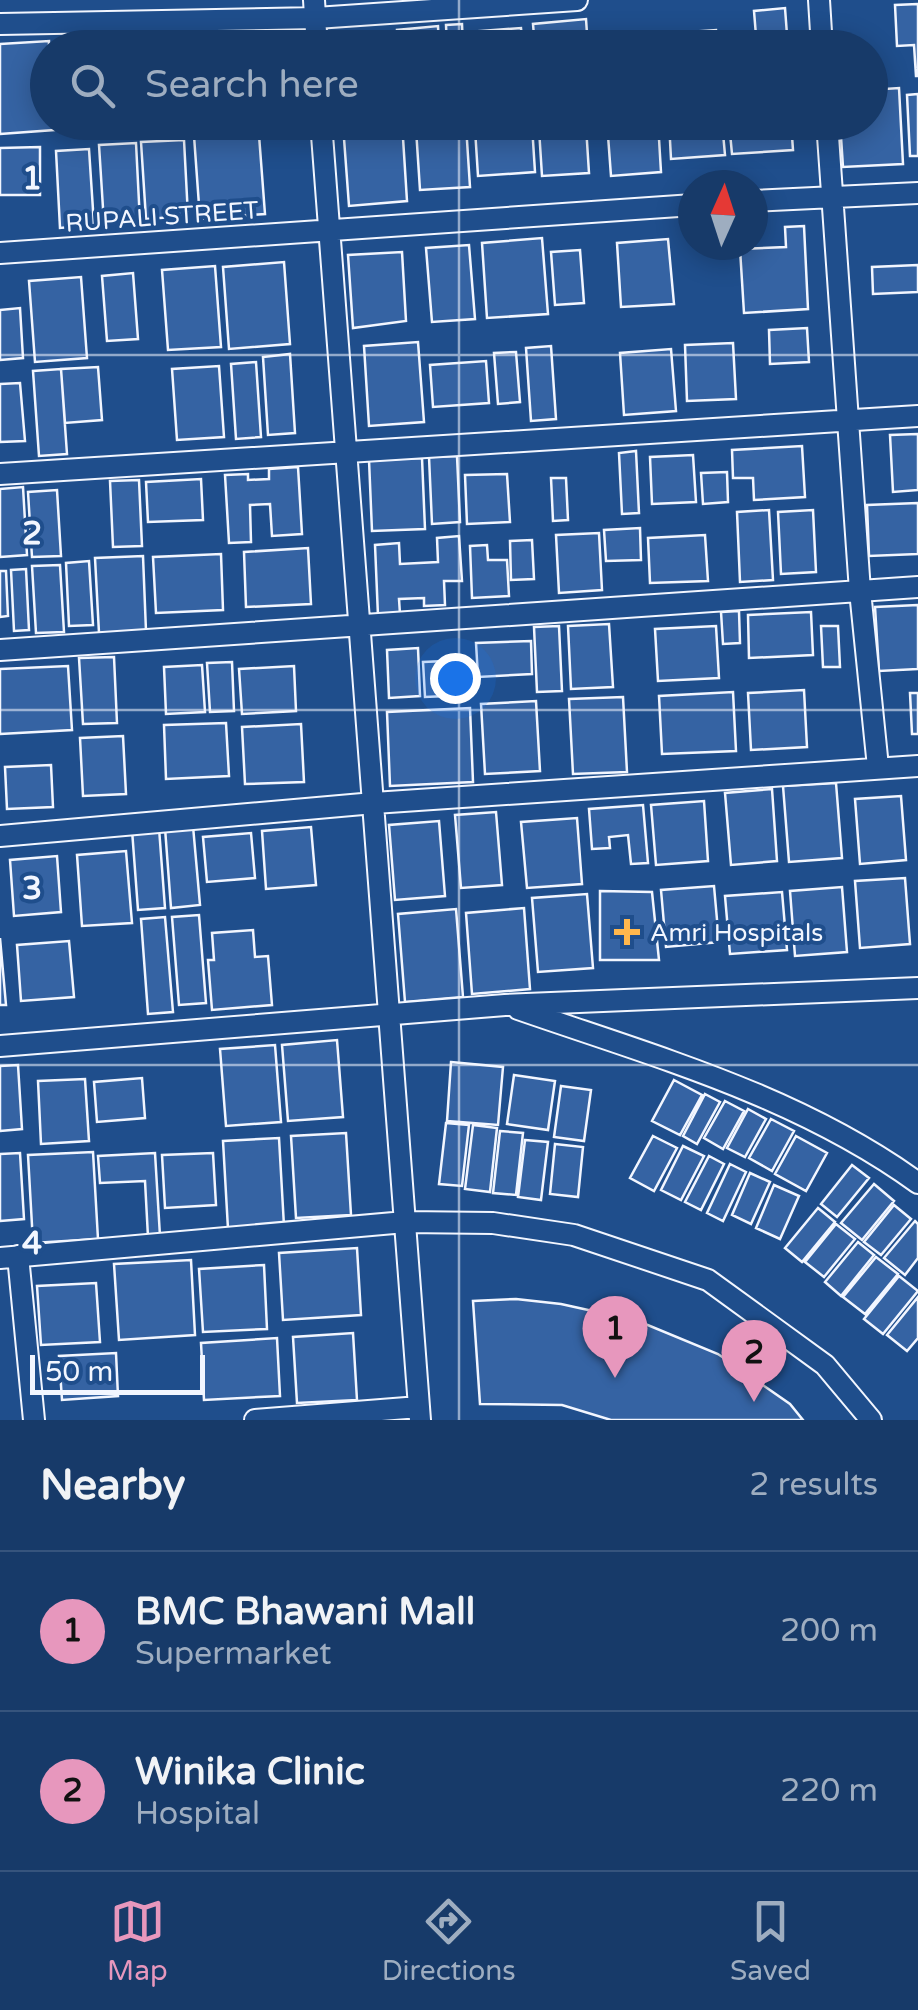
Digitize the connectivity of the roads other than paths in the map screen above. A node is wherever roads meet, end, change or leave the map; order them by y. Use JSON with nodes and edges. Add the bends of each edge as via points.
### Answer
{"nodes":[{"id":1,"x":577,"y":0,"type":"edge"},
{"id":2,"x":818,"y":0,"type":"edge"},
{"id":3,"x":315,"y":9,"type":"edge"},
{"id":4,"x":0,"y":24,"type":"edge"},
{"id":5,"x":820,"y":30,"type":"edge"},
{"id":6,"x":322,"y":140,"type":"edge"},
{"id":7,"x":828,"y":140,"type":"edge"},
{"id":8,"x":918,"y":192,"type":"edge"},
{"id":9,"x":832,"y":196,"type":"junction"},
{"id":10,"x":768,"y":200,"type":"edge"},
{"id":11,"x":678,"y":206,"type":"edge"},
{"id":12,"x":327,"y":229,"type":"junction"},
{"id":13,"x":0,"y":253,"type":"edge"},
{"id":14,"x":918,"y":416,"type":"edge"},
{"id":15,"x":850,"y":420,"type":"junction"},
{"id":16,"x":348,"y":450,"type":"junction"},
{"id":17,"x":0,"y":474,"type":"edge"},
{"id":18,"x":918,"y":586,"type":"edge"},
{"id":19,"x":860,"y":590,"type":"junction"},
{"id":20,"x":361,"y":627,"type":"junction"},
{"id":21,"x":0,"y":650,"type":"edge"},
{"id":22,"x":918,"y":766,"type":"edge"},
{"id":23,"x":878,"y":767,"type":"junction"},
{"id":24,"x":374,"y":803,"type":"junction"},
{"id":25,"x":0,"y":836,"type":"edge"},
{"id":26,"x":918,"y":988,"type":"edge"},
{"id":27,"x":504,"y":1005,"type":"junction"},
{"id":28,"x":390,"y":1015,"type":"junction"},
{"id":29,"x":0,"y":1046,"type":"edge"},
{"id":30,"x":916,"y":1176,"type":"edge"},
{"id":31,"x":406,"y":1222,"type":"junction"},
{"id":32,"x":9,"y":1257,"type":"edge"},
{"id":33,"x":420,"y":1413,"type":"edge"},
{"id":34,"x":34,"y":1420,"type":"edge"},
{"id":35,"x":255,"y":1420,"type":"edge"},
{"id":36,"x":871,"y":1420,"type":"edge"}],
"edges":[{"from":1,"to":3,"type":"street"},
{"from":2,"to":5,"type":"street"},
{"from":3,"to":4,"type":"street"},
{"from":6,"to":12,"type":"street"},
{"from":7,"to":9,"type":"street"},
{"from":8,"to":9,"type":"street"},
{"from":9,"to":10,"type":"street"},
{"from":9,"to":15,"type":"street"},
{"from":11,"to":12,"type":"street","name":"RUPALI STREET"},
{"from":12,"to":13,"type":"street","name":"RUPALI STREET"},
{"from":12,"to":16,"type":"street"},
{"from":14,"to":15,"type":"street"},
{"from":15,"to":16,"type":"street"},
{"from":15,"to":19,"type":"street"},
{"from":16,"to":17,"type":"street"},
{"from":16,"to":20,"type":"street"},
{"from":18,"to":19,"type":"street"},
{"from":19,"to":20,"type":"street"},
{"from":19,"to":23,"type":"street"},
{"from":20,"to":21,"type":"street"},
{"from":20,"to":24,"type":"street"},
{"from":22,"to":23,"type":"street"},
{"from":23,"to":24,"type":"street"},
{"from":24,"to":25,"type":"street"},
{"from":24,"to":28,"type":"street"},
{"from":26,"to":27,"type":"street"},
{"from":27,"to":28,"type":"street"},
{"from":27,"to":30,"type":"street","via":[[749,1089]]},
{"from":28,"to":29,"type":"street"},
{"from":28,"to":31,"type":"street"},
{"from":31,"to":32,"type":"street"},
{"from":31,"to":33,"type":"street"},
{"from":31,"to":36,"type":"street","via":[[493,1223],[574,1235],[708,1280],[825,1365]]},
{"from":32,"to":34,"type":"street"},
{"from":33,"to":35,"type":"street"}]}
